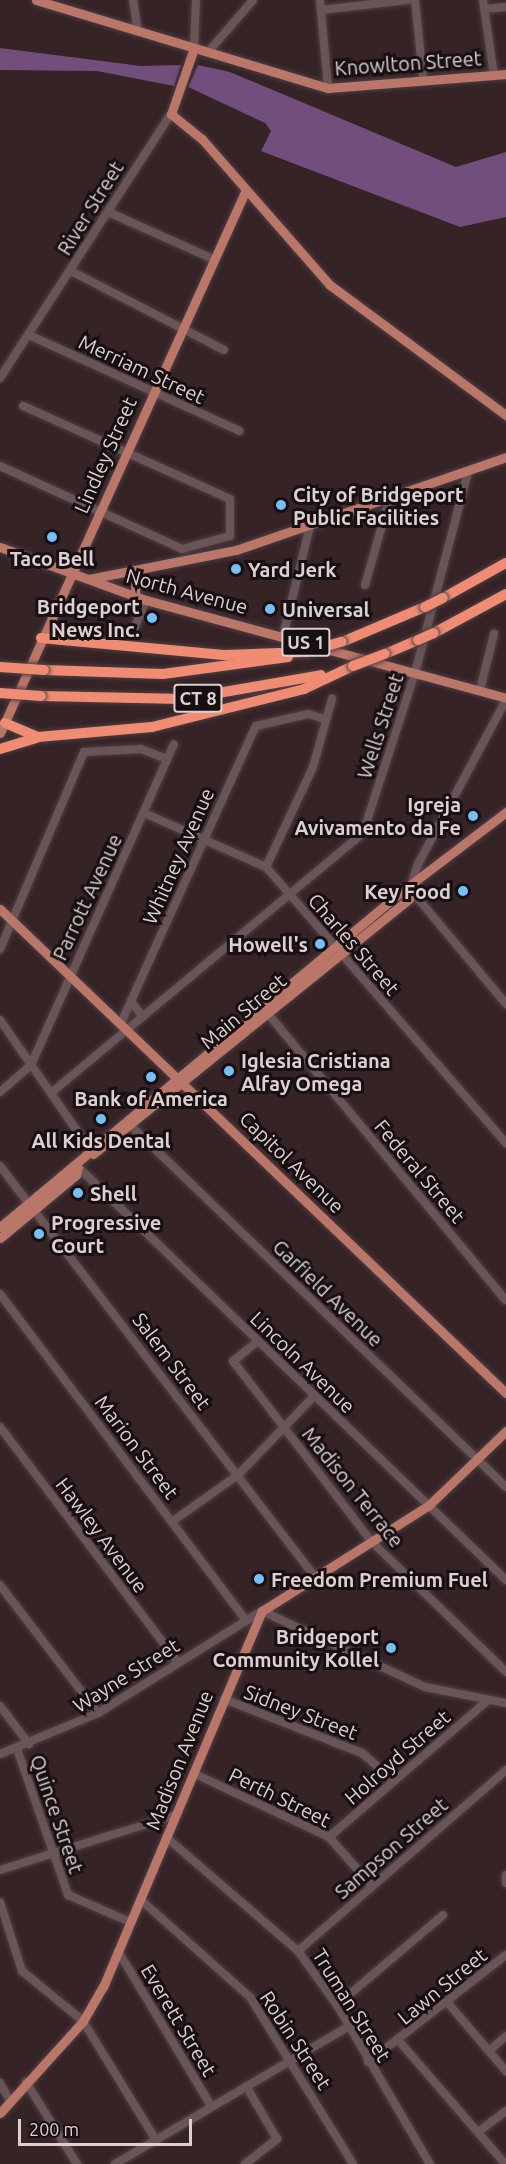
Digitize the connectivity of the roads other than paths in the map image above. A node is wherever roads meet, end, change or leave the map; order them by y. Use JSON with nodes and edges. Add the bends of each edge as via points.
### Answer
{"nodes":[{"id":1,"x":36,"y":0,"type":"edge"},
{"id":2,"x":133,"y":0,"type":"edge"},
{"id":3,"x":196,"y":0,"type":"edge"},
{"id":4,"x":253,"y":0,"type":"edge"},
{"id":5,"x":320,"y":0,"type":"edge"},
{"id":6,"x":407,"y":0,"type":"edge"},
{"id":7,"x":415,"y":0,"type":"edge"},
{"id":8,"x":483,"y":0,"type":"edge"},
{"id":9,"x":506,"y":7,"type":"edge"},
{"id":10,"x":484,"y":9,"type":"junction"},
{"id":11,"x":321,"y":10,"type":"junction"},
{"id":12,"x":138,"y":31,"type":"junction"},
{"id":13,"x":209,"y":51,"type":"junction"},
{"id":14,"x":192,"y":52,"type":"junction"},
{"id":15,"x":506,"y":74,"type":"edge"},
{"id":16,"x":494,"y":75,"type":"junction"},
{"id":17,"x":423,"y":78,"type":"junction"},
{"id":18,"x":328,"y":88,"type":"junction"},
{"id":19,"x":173,"y":111,"type":"junction"},
{"id":20,"x":245,"y":192,"type":"junction"},
{"id":21,"x":108,"y":212,"type":"junction"},
{"id":22,"x":212,"y":258,"type":"junction"},
{"id":23,"x":71,"y":271,"type":"junction"},
{"id":24,"x":180,"y":328,"type":"junction"},
{"id":25,"x":31,"y":336,"type":"junction"},
{"id":26,"x":224,"y":350,"type":"dead end"},
{"id":27,"x":0,"y":378,"type":"edge"},
{"id":28,"x":152,"y":392,"type":"junction"},
{"id":29,"x":23,"y":406,"type":"dead end"},
{"id":30,"x":506,"y":415,"type":"edge"},
{"id":31,"x":239,"y":431,"type":"dead end"},
{"id":32,"x":126,"y":453,"type":"junction"},
{"id":33,"x":506,"y":457,"type":"edge"},
{"id":34,"x":0,"y":466,"type":"edge"},
{"id":35,"x":468,"y":472,"type":"junction"},
{"id":36,"x":389,"y":501,"type":"junction"},
{"id":37,"x":98,"y":514,"type":"junction"},
{"id":38,"x":310,"y":526,"type":"junction"},
{"id":39,"x":0,"y":548,"type":"edge"},
{"id":40,"x":506,"y":563,"type":"edge"},
{"id":41,"x":136,"y":571,"type":"junction"},
{"id":42,"x":71,"y":576,"type":"junction"},
{"id":43,"x":87,"y":579,"type":"junction"},
{"id":44,"x":365,"y":585,"type":"dead end"},
{"id":45,"x":506,"y":595,"type":"edge"},
{"id":46,"x":135,"y":596,"type":"junction"},
{"id":47,"x":146,"y":600,"type":"junction"},
{"id":48,"x":135,"y":627,"type":"dead end"},
{"id":49,"x":494,"y":634,"type":"dead end"},
{"id":50,"x":283,"y":636,"type":"junction"},
{"id":51,"x":41,"y":638,"type":"junction"},
{"id":52,"x":306,"y":652,"type":"junction"},
{"id":53,"x":353,"y":666,"type":"junction"},
{"id":54,"x":0,"y":668,"type":"edge"},
{"id":55,"x":415,"y":673,"type":"junction"},
{"id":56,"x":480,"y":690,"type":"junction"},
{"id":57,"x":0,"y":693,"type":"edge"},
{"id":58,"x":332,"y":699,"type":"dead end"},
{"id":59,"x":506,"y":699,"type":"edge"},
{"id":60,"x":326,"y":718,"type":"junction"},
{"id":61,"x":2,"y":728,"type":"edge"},
{"id":62,"x":38,"y":738,"type":"junction"},
{"id":63,"x":174,"y":744,"type":"dead end"},
{"id":64,"x":0,"y":749,"type":"edge"},
{"id":65,"x":167,"y":759,"type":"junction"},
{"id":66,"x":506,"y":812,"type":"edge"},
{"id":67,"x":144,"y":813,"type":"junction"},
{"id":68,"x":203,"y":840,"type":"junction"},
{"id":69,"x":266,"y":867,"type":"junction"},
{"id":70,"x":410,"y":890,"type":"junction"},
{"id":71,"x":289,"y":894,"type":"junction"},
{"id":72,"x":0,"y":909,"type":"edge"},
{"id":73,"x":12,"y":920,"type":"junction"},
{"id":74,"x":0,"y":949,"type":"edge"},
{"id":75,"x":338,"y":950,"type":"junction"},
{"id":76,"x":69,"y":975,"type":"junction"},
{"id":77,"x":131,"y":1001,"type":"junction"},
{"id":78,"x":506,"y":1004,"type":"edge"},
{"id":79,"x":265,"y":1011,"type":"junction"},
{"id":80,"x":142,"y":1016,"type":"junction"},
{"id":81,"x":0,"y":1020,"type":"edge"},
{"id":82,"x":124,"y":1026,"type":"junction"},
{"id":83,"x":32,"y":1065,"type":"junction"},
{"id":84,"x":182,"y":1080,"type":"junction"},
{"id":85,"x":0,"y":1092,"type":"edge"},
{"id":86,"x":51,"y":1093,"type":"junction"},
{"id":87,"x":129,"y":1125,"type":"junction"},
{"id":88,"x":506,"y":1143,"type":"edge"},
{"id":89,"x":93,"y":1154,"type":"junction"},
{"id":90,"x":0,"y":1166,"type":"edge"},
{"id":91,"x":78,"y":1167,"type":"junction"},
{"id":92,"x":32,"y":1206,"type":"junction"},
{"id":93,"x":0,"y":1227,"type":"edge"},
{"id":94,"x":0,"y":1238,"type":"edge"},
{"id":95,"x":0,"y":1294,"type":"edge"},
{"id":96,"x":506,"y":1300,"type":"edge"},
{"id":97,"x":258,"y":1341,"type":"junction"},
{"id":98,"x":506,"y":1393,"type":"edge"},
{"id":99,"x":314,"y":1396,"type":"junction"},
{"id":100,"x":283,"y":1426,"type":"junction"},
{"id":101,"x":0,"y":1427,"type":"edge"},
{"id":102,"x":506,"y":1431,"type":"edge"},
{"id":103,"x":477,"y":1459,"type":"junction"},
{"id":104,"x":238,"y":1475,"type":"junction"},
{"id":105,"x":506,"y":1487,"type":"edge"},
{"id":106,"x":429,"y":1505,"type":"junction"},
{"id":107,"x":173,"y":1521,"type":"junction"},
{"id":108,"x":372,"y":1542,"type":"junction"},
{"id":109,"x":315,"y":1577,"type":"junction"},
{"id":110,"x":506,"y":1580,"type":"edge"},
{"id":111,"x":0,"y":1585,"type":"edge"},
{"id":112,"x":262,"y":1611,"type":"junction"},
{"id":113,"x":246,"y":1620,"type":"junction"},
{"id":114,"x":178,"y":1662,"type":"junction"},
{"id":115,"x":506,"y":1672,"type":"edge"},
{"id":116,"x":224,"y":1699,"type":"junction"},
{"id":117,"x":487,"y":1701,"type":"junction"},
{"id":118,"x":506,"y":1703,"type":"edge"},
{"id":119,"x":0,"y":1706,"type":"edge"},
{"id":120,"x":98,"y":1713,"type":"junction"},
{"id":121,"x":29,"y":1744,"type":"junction"},
{"id":122,"x":17,"y":1749,"type":"junction"},
{"id":123,"x":0,"y":1754,"type":"edge"},
{"id":124,"x":506,"y":1770,"type":"edge"},
{"id":125,"x":193,"y":1773,"type":"junction"},
{"id":126,"x":393,"y":1780,"type":"junction"},
{"id":127,"x":175,"y":1815,"type":"junction"},
{"id":128,"x":166,"y":1837,"type":"junction"},
{"id":129,"x":329,"y":1838,"type":"junction"},
{"id":130,"x":54,"y":1856,"type":"junction"},
{"id":131,"x":0,"y":1870,"type":"edge"},
{"id":132,"x":506,"y":1875,"type":"edge"},
{"id":133,"x":506,"y":1883,"type":"edge"},
{"id":134,"x":371,"y":1885,"type":"junction"},
{"id":135,"x":141,"y":1900,"type":"junction"},
{"id":136,"x":0,"y":1902,"type":"edge"},
{"id":137,"x":443,"y":1915,"type":"dead end"},
{"id":138,"x":130,"y":1922,"type":"junction"},
{"id":139,"x":117,"y":1951,"type":"junction"},
{"id":140,"x":298,"y":1951,"type":"junction"},
{"id":141,"x":506,"y":1955,"type":"edge"},
{"id":142,"x":447,"y":2002,"type":"junction"},
{"id":143,"x":337,"y":2005,"type":"junction"},
{"id":144,"x":83,"y":2021,"type":"junction"},
{"id":145,"x":348,"y":2027,"type":"junction"},
{"id":146,"x":506,"y":2036,"type":"edge"},
{"id":147,"x":399,"y":2041,"type":"junction"},
{"id":148,"x":490,"y":2050,"type":"junction"},
{"id":149,"x":291,"y":2060,"type":"junction"},
{"id":150,"x":368,"y":2062,"type":"junction"},
{"id":151,"x":506,"y":2071,"type":"edge"},
{"id":152,"x":26,"y":2082,"type":"junction"},
{"id":153,"x":0,"y":2083,"type":"edge"},
{"id":154,"x":246,"y":2086,"type":"junction"},
{"id":155,"x":10,"y":2101,"type":"junction"},
{"id":156,"x":211,"y":2106,"type":"junction"},
{"id":157,"x":506,"y":2110,"type":"edge"},
{"id":158,"x":0,"y":2113,"type":"edge"},
{"id":159,"x":478,"y":2132,"type":"junction"},
{"id":160,"x":156,"y":2140,"type":"junction"},
{"id":161,"x":77,"y":2164,"type":"edge"},
{"id":162,"x":115,"y":2164,"type":"edge"},
{"id":163,"x":245,"y":2164,"type":"edge"},
{"id":164,"x":353,"y":2164,"type":"edge"},
{"id":165,"x":430,"y":2164,"type":"edge"},
{"id":166,"x":505,"y":2164,"type":"edge"}],
"edges":[{"from":1,"to":12,"type":"main road","name":"Knowlton Street"},
{"from":2,"to":12,"type":"street"},
{"from":3,"to":14,"type":"street"},
{"from":4,"to":13,"type":"street"},
{"from":5,"to":11,"type":"street"},
{"from":6,"to":11,"type":"street"},
{"from":7,"to":17,"type":"street"},
{"from":8,"to":10,"type":"street"},
{"from":9,"to":10,"type":"street"},
{"from":10,"to":16,"type":"street"},
{"from":11,"to":18,"type":"street"},
{"from":12,"to":14,"type":"main road","name":"Knowlton Street"},
{"from":13,"to":14,"type":"main road","name":"Knowlton Street"},
{"from":13,"to":18,"type":"main road","name":"Knowlton Street"},
{"from":14,"to":19,"type":"main road","name":"River Street"},
{"from":15,"to":16,"type":"main road","name":"Knowlton Street"},
{"from":16,"to":17,"type":"main road","name":"Knowlton Street"},
{"from":17,"to":18,"type":"main road","name":"Knowlton Street"},
{"from":19,"to":20,"type":"main road","via":[[202,138]]},
{"from":19,"to":21,"type":"street","name":"River Street"},
{"from":20,"to":22,"type":"main road","name":"Lindley Street"},
{"from":20,"to":30,"type":"main road","via":[[330,285]]},
{"from":21,"to":22,"type":"street"},
{"from":21,"to":23,"type":"street","name":"River Street"},
{"from":22,"to":24,"type":"main road","name":"Lindley Street"},
{"from":23,"to":24,"type":"street"},
{"from":23,"to":25,"type":"street","name":"River Street"},
{"from":24,"to":26,"type":"street"},
{"from":24,"to":28,"type":"main road","name":"Lindley Street"},
{"from":25,"to":27,"type":"street","name":"River Street"},
{"from":25,"to":28,"type":"street","name":"Merriam Street"},
{"from":28,"to":31,"type":"street","name":"Merriam Street"},
{"from":28,"to":32,"type":"main road","name":"Lindley Street"},
{"from":29,"to":32,"type":"street"},
{"from":32,"to":37,"type":"main road","name":"Lindley Street"},
{"from":32,"to":37,"type":"street","via":[[232,502],[230,536],[182,549]]},
{"from":33,"to":35,"type":"main road"},
{"from":34,"to":37,"type":"street"},
{"from":35,"to":36,"type":"main road"},
{"from":35,"to":55,"type":"street","name":"Wells Street"},
{"from":36,"to":38,"type":"main road"},
{"from":36,"to":44,"type":"street"},
{"from":37,"to":42,"type":"main road","name":"Lindley Street"},
{"from":38,"to":41,"type":"main road","via":[[236,550]]},
{"from":38,"to":50,"type":"street"},
{"from":39,"to":42,"type":"main road","name":"North Avenue","number":"US 1"},
{"from":40,"to":52,"type":"highway","number":"CT 8","bridge":true,"via":[[425,608],[342,642]]},
{"from":41,"to":43,"type":"main road"},
{"from":41,"to":46,"type":"main road"},
{"from":42,"to":43,"type":"main road","name":"North Avenue","number":"US 1"},
{"from":42,"to":51,"type":"main road","name":"Lindley Street"},
{"from":43,"to":46,"type":"main road","name":"North Avenue","number":"US 1"},
{"from":45,"to":53,"type":"highway","number":"CT 8","bridge":true,"via":[[434,633]]},
{"from":46,"to":47,"type":"main road","name":"North Avenue","number":"US 1"},
{"from":47,"to":48,"type":"street"},
{"from":47,"to":50,"type":"main road","name":"North Avenue","number":"US 1"},
{"from":49,"to":56,"type":"street"},
{"from":50,"to":55,"type":"main road","name":"North Avenue","number":"US 1"},
{"from":51,"to":52,"type":"highway","via":[[226,656]]},
{"from":51,"to":61,"type":"main road","name":"Lindley Street"},
{"from":52,"to":54,"type":"highway","number":"CT 8","bridge":true,"via":[[183,673]]},
{"from":53,"to":57,"type":"highway","number":"CT 8","bridge":true,"via":[[288,684],[205,697]]},
{"from":53,"to":62,"type":"highway","via":[[303,689],[162,725]]},
{"from":55,"to":56,"type":"main road","name":"North Avenue","number":"US 1"},
{"from":55,"to":71,"type":"street","name":"Wells Street","via":[[363,833]]},
{"from":56,"to":59,"type":"main road","name":"North Avenue","number":"US 1"},
{"from":58,"to":60,"type":"street"},
{"from":59,"to":70,"type":"street","via":[[418,864]]},
{"from":60,"to":68,"type":"street","name":"Whitney Avenue","via":[[308,714],[256,726]]},
{"from":60,"to":69,"type":"street","via":[[313,767]]},
{"from":61,"to":62,"type":"highway"},
{"from":62,"to":64,"type":"highway"},
{"from":63,"to":65,"type":"street","name":"Parrott Avenue"},
{"from":65,"to":67,"type":"street","name":"Parrott Avenue"},
{"from":65,"to":73,"type":"street","via":[[141,749],[84,752]]},
{"from":66,"to":70,"type":"main road","name":"Main Street"},
{"from":67,"to":68,"type":"street","name":"Charles Street"},
{"from":67,"to":76,"type":"street","name":"Parrott Avenue"},
{"from":68,"to":69,"type":"street","name":"Charles Street"},
{"from":68,"to":77,"type":"street","name":"Whitney Avenue"},
{"from":69,"to":71,"type":"street","name":"Charles Street"},
{"from":70,"to":75,"type":"main road","name":"Main Street","via":[[409,899]]},
{"from":70,"to":78,"type":"street"},
{"from":71,"to":75,"type":"street","name":"Charles Street"},
{"from":71,"to":80,"type":"street","name":"Wells Street"},
{"from":72,"to":73,"type":"main road","name":"Capitol Avenue"},
{"from":73,"to":74,"type":"street"},
{"from":73,"to":76,"type":"main road","name":"Capitol Avenue"},
{"from":75,"to":79,"type":"main road","name":"Main Street"},
{"from":75,"to":88,"type":"street","name":"Charles Street"},
{"from":76,"to":82,"type":"main road","name":"Capitol Avenue"},
{"from":76,"to":83,"type":"street","name":"Parrott Avenue"},
{"from":77,"to":80,"type":"street"},
{"from":77,"to":82,"type":"street","name":"Whitney Avenue"},
{"from":79,"to":84,"type":"main road","name":"Main Street"},
{"from":79,"to":96,"type":"street","name":"Federal Street"},
{"from":80,"to":82,"type":"street","name":"Wells Street"},
{"from":81,"to":83,"type":"street"},
{"from":82,"to":84,"type":"main road","name":"Capitol Avenue"},
{"from":82,"to":86,"type":"street","name":"Wells Street"},
{"from":83,"to":85,"type":"street"},
{"from":83,"to":86,"type":"street"},
{"from":84,"to":87,"type":"main road","name":"Main Street"},
{"from":84,"to":98,"type":"main road","name":"Capitol Avenue"},
{"from":86,"to":89,"type":"street"},
{"from":87,"to":89,"type":"main road","name":"Main Street"},
{"from":87,"to":103,"type":"street","name":"Garfield Avenue"},
{"from":89,"to":91,"type":"main road","name":"Main Street"},
{"from":90,"to":92,"type":"street","name":"Salem Street"},
{"from":91,"to":92,"type":"main road","name":"Main Street"},
{"from":91,"to":97,"type":"street","name":"Lincoln Avenue"},
{"from":92,"to":93,"type":"main road","name":"Main Street"},
{"from":92,"to":94,"type":"main road","name":"Main Street"},
{"from":92,"to":104,"type":"street","name":"Salem Street"},
{"from":95,"to":107,"type":"street","name":"Marion Street"},
{"from":97,"to":99,"type":"street","name":"Lincoln Avenue"},
{"from":97,"to":100,"type":"street","name":"Madison Terrace","via":[[233,1361]]},
{"from":99,"to":100,"type":"street"},
{"from":99,"to":106,"type":"street","name":"Lincoln Avenue"},
{"from":100,"to":104,"type":"street"},
{"from":100,"to":108,"type":"street","name":"Madison Terrace"},
{"from":101,"to":114,"type":"street","name":"Hawley Avenue"},
{"from":102,"to":103,"type":"main road"},
{"from":103,"to":105,"type":"street","name":"Garfield Avenue"},
{"from":103,"to":106,"type":"main road"},
{"from":104,"to":107,"type":"street"},
{"from":104,"to":109,"type":"street","name":"Salem Street"},
{"from":106,"to":108,"type":"main road"},
{"from":106,"to":110,"type":"street","name":"Lincoln Avenue"},
{"from":107,"to":113,"type":"street","name":"Marion Street"},
{"from":108,"to":109,"type":"main road"},
{"from":108,"to":115,"type":"street","name":"Madison Terrace"},
{"from":109,"to":112,"type":"main road"},
{"from":111,"to":120,"type":"street"},
{"from":112,"to":113,"type":"street","name":"Wayne Street"},
{"from":112,"to":116,"type":"main road","name":"Madison Avenue"},
{"from":112,"to":117,"type":"street","via":[[424,1687]]},
{"from":113,"to":114,"type":"street","name":"Wayne Street"},
{"from":114,"to":120,"type":"street","name":"Wayne Street"},
{"from":116,"to":125,"type":"main road","name":"Madison Avenue"},
{"from":116,"to":126,"type":"street","name":"Sidney Street","via":[[362,1753]]},
{"from":117,"to":118,"type":"street"},
{"from":117,"to":126,"type":"street","name":"Holroyd Street"},
{"from":119,"to":121,"type":"street"},
{"from":120,"to":121,"type":"street","name":"Wayne Street"},
{"from":121,"to":122,"type":"street","name":"Wayne Street"},
{"from":122,"to":123,"type":"street","name":"Wayne Street"},
{"from":122,"to":130,"type":"street","name":"Quince Street"},
{"from":124,"to":134,"type":"street","name":"Sampson Street"},
{"from":125,"to":127,"type":"main road","name":"Madison Avenue"},
{"from":125,"to":129,"type":"street","name":"Perth Street"},
{"from":126,"to":129,"type":"street","name":"Holroyd Street"},
{"from":127,"to":128,"type":"main road","name":"Madison Avenue"},
{"from":127,"to":130,"type":"street"},
{"from":128,"to":135,"type":"main road","name":"Madison Avenue"},
{"from":128,"to":140,"type":"street","name":"Truman Street"},
{"from":129,"to":134,"type":"street","name":"Perth Street"},
{"from":130,"to":131,"type":"street"},
{"from":130,"to":138,"type":"street","name":"Quince Street","via":[[68,1895]]},
{"from":132,"to":133,"type":"street"},
{"from":134,"to":140,"type":"street","name":"Sampson Street"},
{"from":135,"to":138,"type":"main road","name":"Madison Avenue"},
{"from":135,"to":149,"type":"street","name":"Robin Street","via":[[250,1997]]},
{"from":136,"to":144,"type":"street","via":[[22,1971]]},
{"from":137,"to":143,"type":"street"},
{"from":138,"to":139,"type":"main road","name":"Madison Avenue"},
{"from":139,"to":144,"type":"main road","name":"Madison Avenue"},
{"from":139,"to":156,"type":"street","name":"Everett Street"},
{"from":140,"to":143,"type":"street","name":"Truman Street"},
{"from":141,"to":142,"type":"street","name":"Lawn Street"},
{"from":142,"to":147,"type":"street","name":"Lawn Street"},
{"from":142,"to":148,"type":"street"},
{"from":143,"to":145,"type":"street","name":"Truman Street"},
{"from":144,"to":152,"type":"main road","name":"Madison Avenue"},
{"from":144,"to":160,"type":"street"},
{"from":145,"to":149,"type":"street"},
{"from":145,"to":150,"type":"street","name":"Truman Street"},
{"from":146,"to":148,"type":"street"},
{"from":147,"to":150,"type":"street","name":"Lawn Street"},
{"from":147,"to":159,"type":"street"},
{"from":148,"to":151,"type":"street"},
{"from":149,"to":154,"type":"street"},
{"from":149,"to":164,"type":"street","name":"Robin Street"},
{"from":150,"to":165,"type":"street","name":"Truman Street"},
{"from":152,"to":155,"type":"main road","name":"Madison Avenue"},
{"from":152,"to":161,"type":"street"},
{"from":153,"to":155,"type":"street"},
{"from":154,"to":156,"type":"street"},
{"from":154,"to":163,"type":"street","via":[[277,2139]]},
{"from":155,"to":158,"type":"main road","name":"Madison Avenue"},
{"from":156,"to":160,"type":"street"},
{"from":157,"to":159,"type":"street"},
{"from":159,"to":166,"type":"street"},
{"from":160,"to":162,"type":"street"}]}
